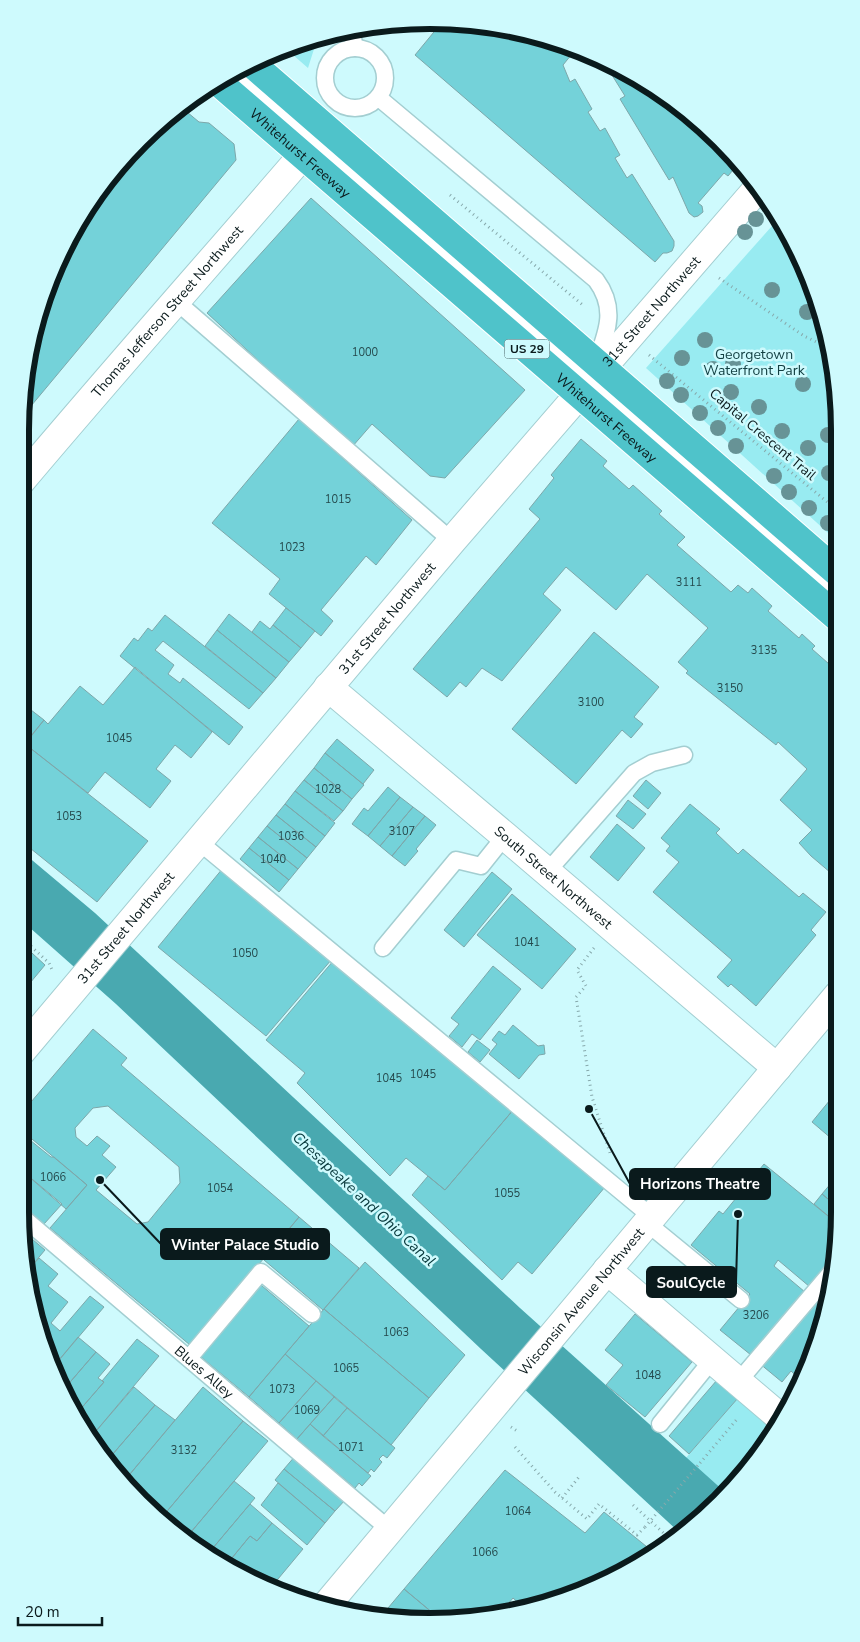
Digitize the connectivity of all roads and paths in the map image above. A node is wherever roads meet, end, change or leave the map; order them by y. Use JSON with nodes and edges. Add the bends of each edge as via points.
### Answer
{"nodes":[{"id":1,"x":352,"y":36,"type":"edge"},
{"id":2,"x":355,"y":48,"type":"junction"},
{"id":3,"x":257,"y":68,"type":"edge"},
{"id":4,"x":239,"y":78,"type":"edge"},
{"id":5,"x":223,"y":86,"type":"edge"},
{"id":6,"x":378,"y":98,"type":"junction"},
{"id":7,"x":336,"y":102,"type":"junction"},
{"id":8,"x":314,"y":142,"type":"junction"},
{"id":9,"x":443,"y":190,"type":"dead end"},
{"id":10,"x":753,"y":193,"type":"edge"},
{"id":11,"x":719,"y":278,"type":"dead end"},
{"id":12,"x":177,"y":302,"type":"junction"},
{"id":13,"x":617,"y":332,"type":"junction"},
{"id":14,"x":822,"y":345,"type":"edge"},
{"id":15,"x":590,"y":382,"type":"junction"},
{"id":16,"x":29,"y":472,"type":"edge"},
{"id":17,"x":831,"y":505,"type":"edge"},
{"id":18,"x":452,"y":541,"type":"junction"},
{"id":19,"x":831,"y":567,"type":"edge"},
{"id":20,"x":831,"y":591,"type":"edge"},
{"id":21,"x":831,"y":612,"type":"edge"},
{"id":22,"x":328,"y":688,"type":"junction"},
{"id":23,"x":684,"y":755,"type":"dead end"},
{"id":24,"x":506,"y":836,"type":"junction"},
{"id":25,"x":198,"y":841,"type":"junction"},
{"id":26,"x":546,"y":872,"type":"junction"},
{"id":27,"x":29,"y":944,"type":"edge"},
{"id":28,"x":594,"y":947,"type":"dead end"},
{"id":29,"x":383,"y":948,"type":"dead end"},
{"id":30,"x":65,"y":980,"type":"junction"},
{"id":31,"x":831,"y":1003,"type":"edge"},
{"id":32,"x":29,"y":1038,"type":"edge"},
{"id":33,"x":777,"y":1068,"type":"junction"},
{"id":34,"x":613,"y":1161,"type":"dead end"},
{"id":35,"x":649,"y":1220,"type":"junction"},
{"id":36,"x":29,"y":1223,"type":"edge"},
{"id":37,"x":607,"y":1270,"type":"junction"},
{"id":38,"x":826,"y":1279,"type":"edge"},
{"id":39,"x":741,"y":1300,"type":"dead end"},
{"id":40,"x":312,"y":1314,"type":"dead end"},
{"id":41,"x":189,"y":1358,"type":"junction"},
{"id":42,"x":712,"y":1360,"type":"junction"},
{"id":43,"x":738,"y":1382,"type":"junction"},
{"id":44,"x":776,"y":1414,"type":"edge"},
{"id":45,"x":741,"y":1415,"type":"dead end"},
{"id":46,"x":660,"y":1424,"type":"dead end"},
{"id":47,"x":515,"y":1447,"type":"dead end"},
{"id":48,"x":579,"y":1477,"type":"dead end"},
{"id":49,"x":562,"y":1498,"type":"junction"},
{"id":50,"x":633,"y":1505,"type":"dead end"},
{"id":51,"x":390,"y":1530,"type":"junction"},
{"id":52,"x":666,"y":1536,"type":"edge"},
{"id":53,"x":330,"y":1601,"type":"edge"}],
"edges":[{"from":1,"to":2,"type":"lane"},
{"from":2,"to":6,"type":"lane","via":[[373,53],[385,69],[384,90]]},
{"from":2,"to":7,"type":"lane","via":[[343,50],[328,64],[326,84]]},
{"from":3,"to":19,"type":"highway","number":"US 29","bridge":true},
{"from":4,"to":8,"type":"street"},
{"from":5,"to":21,"type":"highway","name":"Whitehurst Freeway","number":"US 29","bridge":true},
{"from":6,"to":7,"type":"lane","via":[[362,108],[353,109]]},
{"from":6,"to":13,"type":"lane","via":[[596,280],[604,291]]},
{"from":7,"to":8,"type":"lane"},
{"from":8,"to":12,"type":"street","name":"Thomas Jefferson Street Northwest"},
{"from":8,"to":15,"type":"street"},
{"from":9,"to":13,"type":"path","name":"Capital Crescent Trail"},
{"from":10,"to":13,"type":"street","name":"31st Street Northwest"},
{"from":11,"to":14,"type":"path","via":[[804,336]]},
{"from":12,"to":16,"type":"street","name":"Thomas Jefferson Street Northwest"},
{"from":12,"to":18,"type":"lane"},
{"from":13,"to":15,"type":"street","name":"31st Street Northwest"},
{"from":13,"to":17,"type":"path","name":"Capital Crescent Trail"},
{"from":15,"to":18,"type":"street","name":"31st Street Northwest"},
{"from":15,"to":20,"type":"street"},
{"from":18,"to":22,"type":"street","name":"31st Street Northwest"},
{"from":22,"to":24,"type":"street","name":"South Street Northwest"},
{"from":22,"to":25,"type":"street","name":"31st Street Northwest"},
{"from":23,"to":26,"type":"lane","via":[[652,763],[634,773]]},
{"from":24,"to":26,"type":"street","name":"South Street Northwest"},
{"from":24,"to":29,"type":"lane","via":[[481,866],[456,860]]},
{"from":25,"to":30,"type":"street","name":"31st Street Northwest","via":[[122,931]]},
{"from":25,"to":35,"type":"lane"},
{"from":26,"to":33,"type":"street","name":"South Street Northwest"},
{"from":27,"to":30,"type":"path"},
{"from":28,"to":34,"type":"path","via":[[577,970],[586,986],[576,997],[592,1097]]},
{"from":30,"to":32,"type":"street","name":"31st Street Northwest"},
{"from":31,"to":33,"type":"street","name":"Wisconsin Avenue Northwest"},
{"from":33,"to":35,"type":"street","name":"Wisconsin Avenue Northwest"},
{"from":35,"to":37,"type":"street","name":"Wisconsin Avenue Northwest"},
{"from":35,"to":39,"type":"lane"},
{"from":36,"to":41,"type":"lane","name":"Blues Alley"},
{"from":37,"to":42,"type":"street"},
{"from":37,"to":51,"type":"street","name":"Wisconsin Avenue Northwest"},
{"from":38,"to":43,"type":"lane"},
{"from":40,"to":41,"type":"lane","via":[[261,1272]]},
{"from":41,"to":51,"type":"lane","name":"Blues Alley"},
{"from":42,"to":43,"type":"street"},
{"from":42,"to":46,"type":"lane"},
{"from":43,"to":44,"type":"street"},
{"from":45,"to":49,"type":"path","bridge":true,"via":[[637,1535],[599,1504],[587,1519]]},
{"from":47,"to":49,"type":"path"},
{"from":48,"to":49,"type":"path"},
{"from":50,"to":52,"type":"path"},
{"from":51,"to":53,"type":"street","name":"Wisconsin Avenue Northwest"}]}
